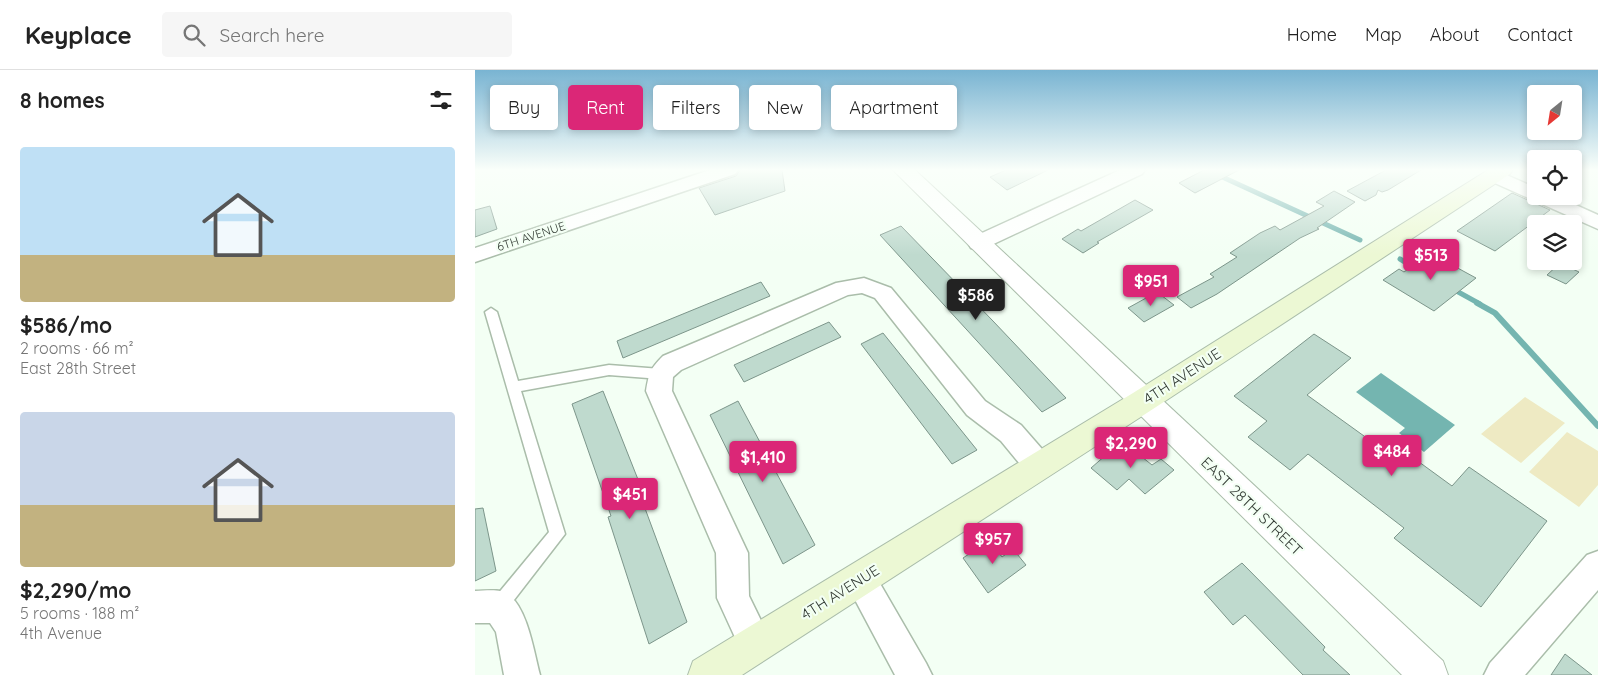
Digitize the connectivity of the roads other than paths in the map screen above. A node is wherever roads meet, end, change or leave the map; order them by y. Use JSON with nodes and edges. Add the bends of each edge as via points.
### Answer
{"nodes":[{"id":1,"x":645,"y":198,"type":"edge"},
{"id":2,"x":932,"y":198,"type":"edge"},
{"id":3,"x":1075,"y":198,"type":"edge"},
{"id":4,"x":1460,"y":198,"type":"edge"},
{"id":5,"x":1559,"y":205,"type":"edge"},
{"id":6,"x":1598,"y":223,"type":"edge"},
{"id":7,"x":978,"y":243,"type":"junction"},
{"id":8,"x":475,"y":255,"type":"edge"},
{"id":9,"x":491,"y":312,"type":"dead end"},
{"id":10,"x":661,"y":374,"type":"junction"},
{"id":11,"x":513,"y":387,"type":"junction"},
{"id":12,"x":1143,"y":401,"type":"junction"},
{"id":13,"x":1039,"y":466,"type":"junction"},
{"id":14,"x":1598,"y":566,"type":"edge"},
{"id":15,"x":860,"y":579,"type":"junction"},
{"id":16,"x":486,"y":607,"type":"edge"},
{"id":17,"x":756,"y":645,"type":"junction"},
{"id":18,"x":523,"y":675,"type":"edge"},
{"id":19,"x":707,"y":675,"type":"edge"},
{"id":20,"x":914,"y":675,"type":"edge"},
{"id":21,"x":1429,"y":675,"type":"edge"},
{"id":22,"x":1502,"y":675,"type":"edge"}],
"edges":[{"from":1,"to":8,"type":"street","name":"6TH AVENUE"},
{"from":2,"to":7,"type":"street","name":"EAST 28TH STREET"},
{"from":3,"to":7,"type":"street"},
{"from":4,"to":12,"type":"main road","name":"4TH AVENUE"},
{"from":5,"to":6,"type":"street"},
{"from":7,"to":12,"type":"street","name":"EAST 28TH STREET"},
{"from":9,"to":11,"type":"lane"},
{"from":10,"to":11,"type":"lane","via":[[609,370]]},
{"from":10,"to":13,"type":"street","via":[[672,363],[845,288],[864,285],[883,293],[976,408],[1011,433]]},
{"from":10,"to":17,"type":"street","via":[[659,391],[732,553],[733,598]]},
{"from":11,"to":16,"type":"lane","via":[[557,534]]},
{"from":12,"to":13,"type":"main road","name":"4TH AVENUE"},
{"from":12,"to":21,"type":"street","name":"EAST 28TH STREET"},
{"from":13,"to":15,"type":"main road","name":"4TH AVENUE"},
{"from":14,"to":22,"type":"street"},
{"from":15,"to":17,"type":"main road","name":"4TH AVENUE"},
{"from":15,"to":20,"type":"street"},
{"from":16,"to":18,"type":"street","via":[[511,626]]},
{"from":17,"to":19,"type":"main road","name":"4TH AVENUE"}]}
